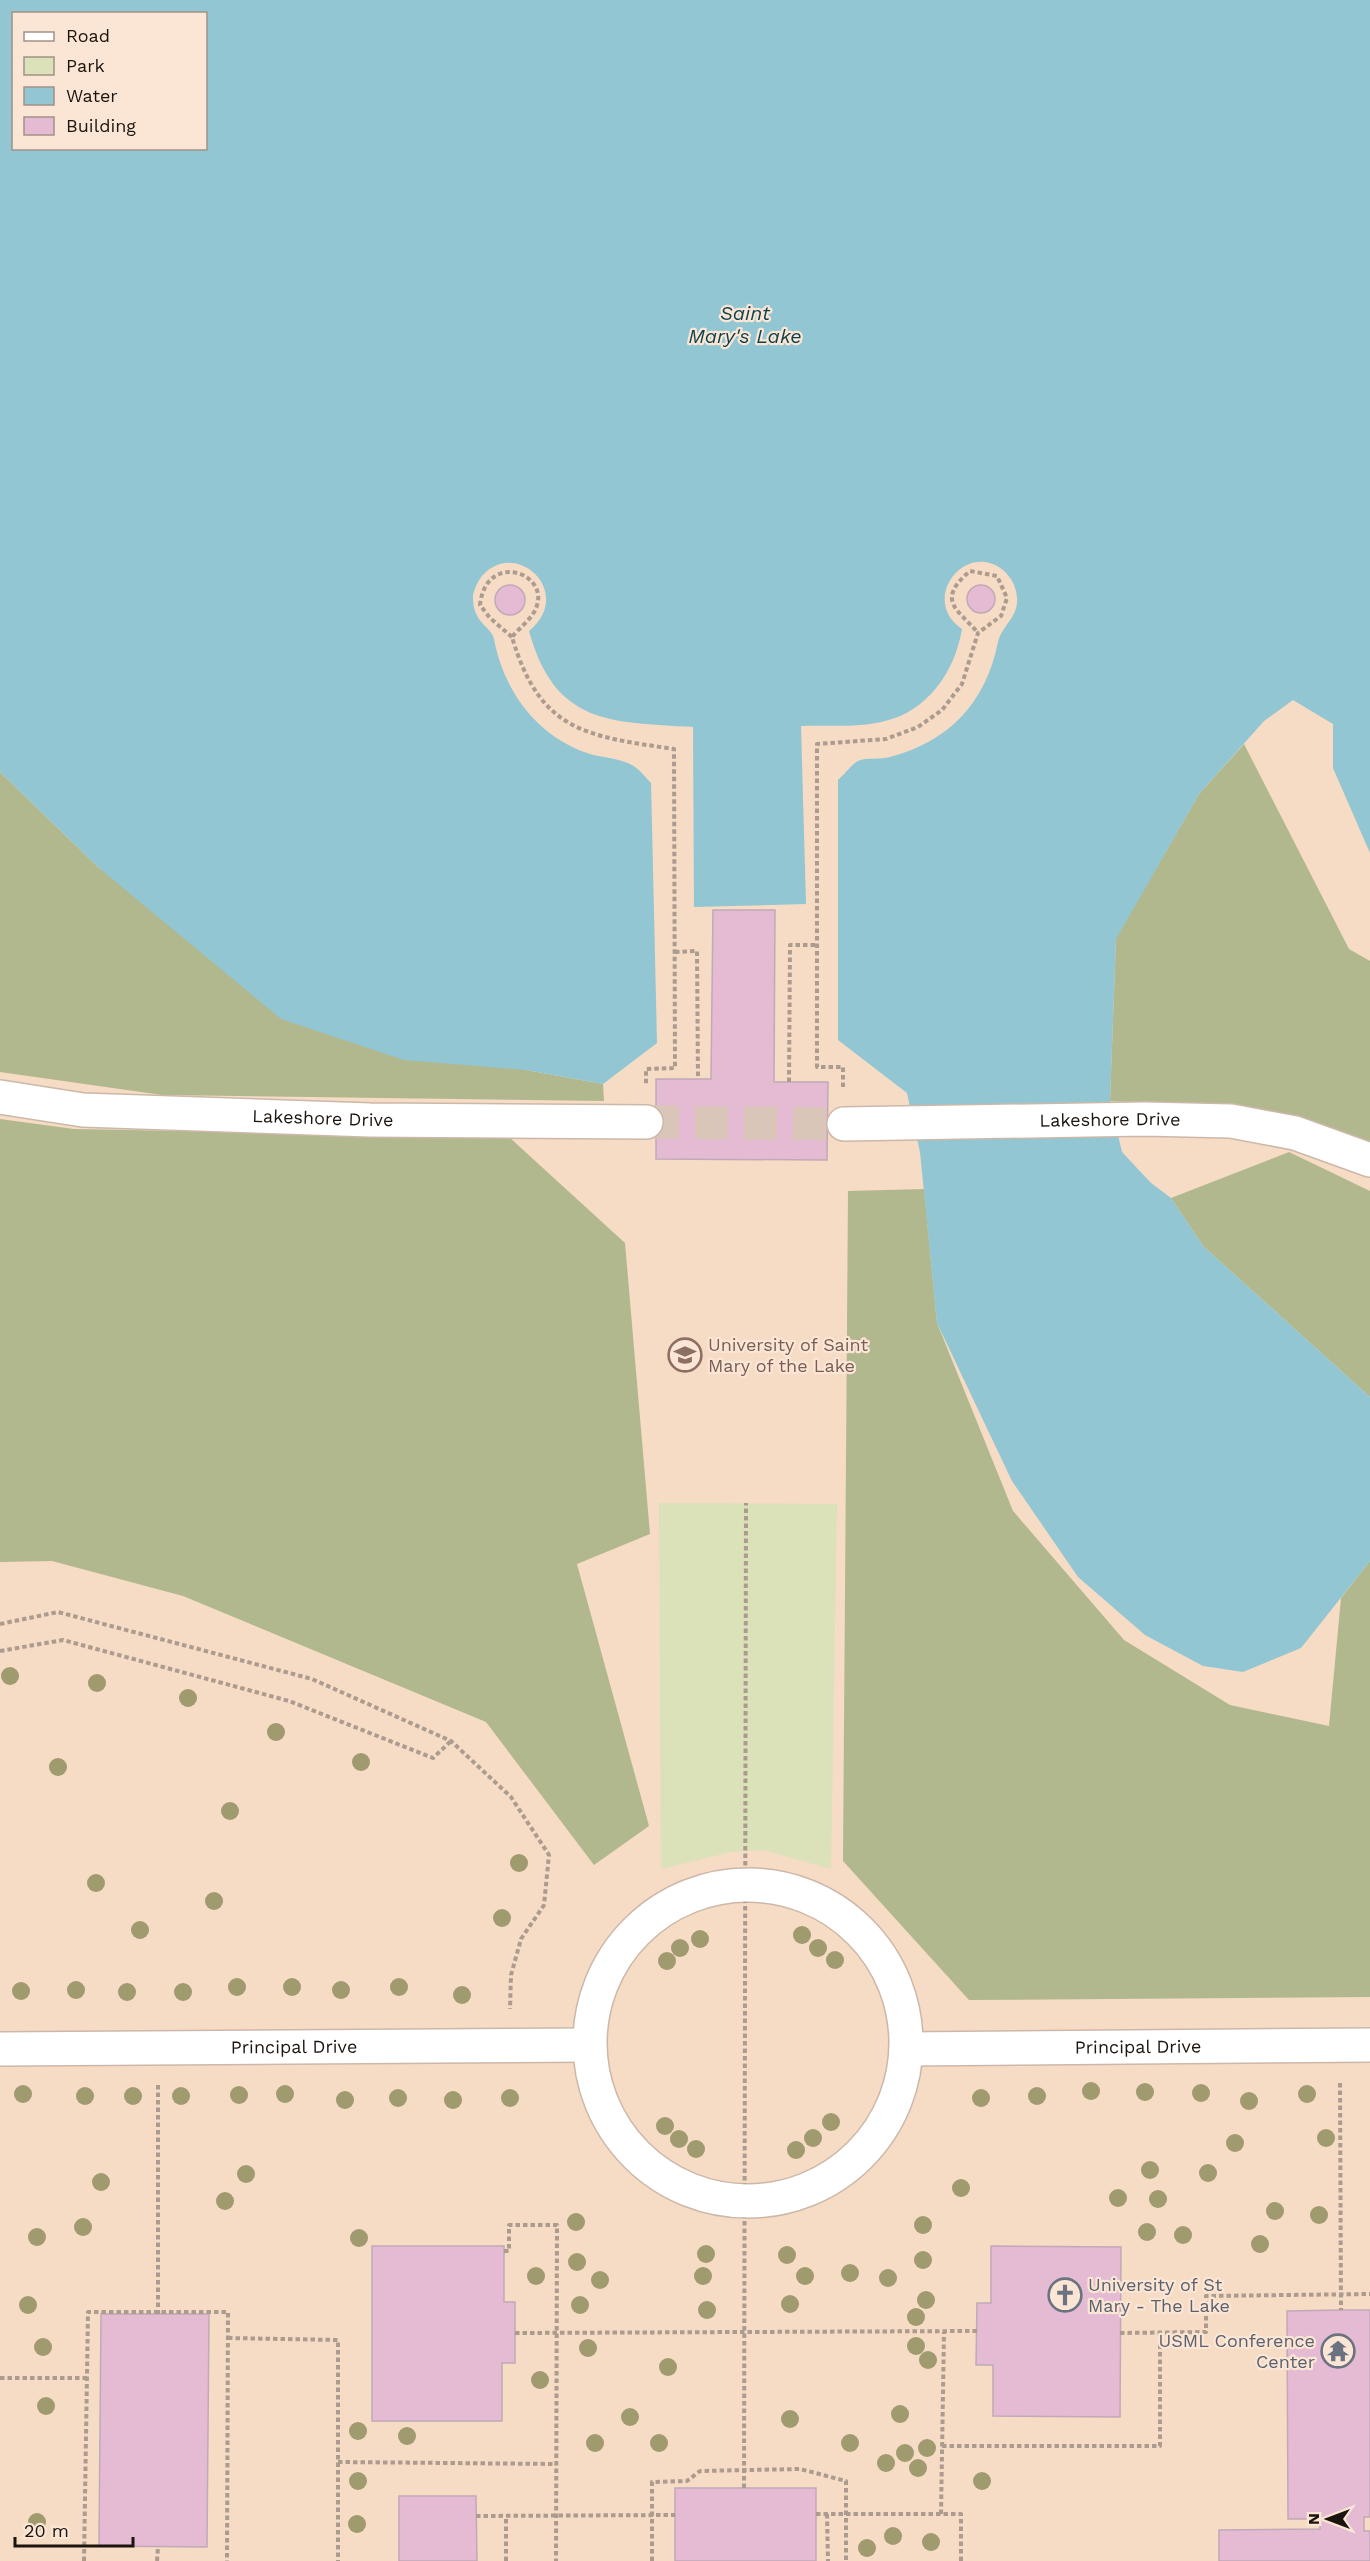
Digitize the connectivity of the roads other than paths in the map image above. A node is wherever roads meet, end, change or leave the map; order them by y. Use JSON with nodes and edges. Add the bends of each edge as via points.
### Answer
{"nodes":[{"id":1,"x":0,"y":1097,"type":"edge"},
{"id":2,"x":646,"y":1122,"type":"tunnel mouth"},
{"id":3,"x":844,"y":1124,"type":"tunnel mouth"},
{"id":4,"x":1370,"y":1160,"type":"edge"},
{"id":5,"x":589,"y":2045,"type":"junction"},
{"id":6,"x":1355,"y":2045,"type":"edge"},
{"id":7,"x":0,"y":2049,"type":"edge"},
{"id":8,"x":907,"y":2049,"type":"junction"}],
"edges":[{"from":1,"to":2,"type":"lane","name":"Lakeshore Drive","via":[[83,1110],[370,1120]]},
{"from":3,"to":4,"type":"lane","name":"Lakeshore Drive","via":[[1231,1121],[1285,1131]]},
{"from":5,"to":7,"type":"lane","name":"Principal Drive"},
{"from":5,"to":8,"type":"lane","via":[[595,2086],[607,2114],[636,2156],[669,2181],[706,2197],[746,2203],[797,2194],[825,2183],[858,2159],[884,2127],[896,2099]]},
{"from":5,"to":8,"type":"lane","via":[[593,2010],[604,1976],[623,1945],[648,1920],[678,1900],[712,1888],[747,1884],[790,1889],[829,1906],[862,1932],[887,1967],[903,2006]]},
{"from":6,"to":8,"type":"lane","name":"Principal Drive"}]}
